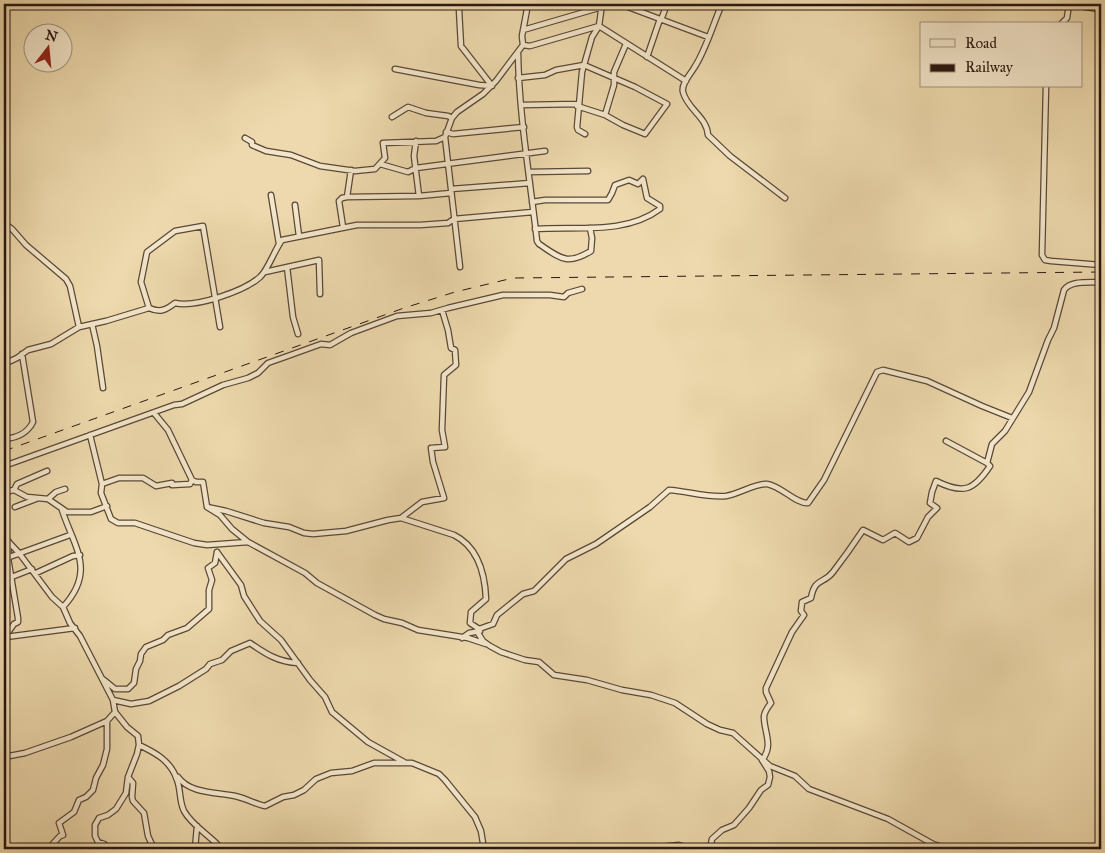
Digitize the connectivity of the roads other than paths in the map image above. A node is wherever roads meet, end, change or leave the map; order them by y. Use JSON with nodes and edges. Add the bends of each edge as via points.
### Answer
{"nodes":[{"id":1,"x":528,"y":4,"type":"edge"},
{"id":2,"x":620,"y":4,"type":"edge"},
{"id":3,"x":639,"y":4,"type":"edge"},
{"id":4,"x":667,"y":4,"type":"edge"},
{"id":5,"x":722,"y":4,"type":"edge"},
{"id":6,"x":1069,"y":4,"type":"edge"},
{"id":7,"x":1079,"y":4,"type":"edge"},
{"id":8,"x":602,"y":5,"type":"edge"},
{"id":9,"x":1101,"y":7,"type":"edge"},
{"id":10,"x":458,"y":8,"type":"dead end"},
{"id":11,"x":637,"y":9,"type":"junction"},
{"id":12,"x":660,"y":19,"type":"junction"},
{"id":13,"x":1063,"y":22,"type":"edge"},
{"id":14,"x":599,"y":26,"type":"junction"},
{"id":15,"x":523,"y":30,"type":"junction"},
{"id":16,"x":708,"y":38,"type":"junction"},
{"id":17,"x":626,"y":44,"type":"junction"},
{"id":18,"x":523,"y":46,"type":"junction"},
{"id":19,"x":518,"y":53,"type":"junction"},
{"id":20,"x":647,"y":57,"type":"junction"},
{"id":21,"x":584,"y":65,"type":"junction"},
{"id":22,"x":395,"y":69,"type":"dead end"},
{"id":23,"x":518,"y":78,"type":"junction"},
{"id":24,"x":613,"y":78,"type":"junction"},
{"id":25,"x":686,"y":81,"type":"junction"},
{"id":26,"x":492,"y":86,"type":"junction"},
{"id":27,"x":1046,"y":88,"type":"edge"},
{"id":28,"x":522,"y":105,"type":"junction"},
{"id":29,"x":577,"y":105,"type":"junction"},
{"id":30,"x":606,"y":115,"type":"junction"},
{"id":31,"x":392,"y":117,"type":"dead end"},
{"id":32,"x":452,"y":118,"type":"junction"},
{"id":33,"x":524,"y":127,"type":"junction"},
{"id":34,"x":585,"y":134,"type":"dead end"},
{"id":35,"x":445,"y":135,"type":"junction"},
{"id":36,"x":245,"y":138,"type":"dead end"},
{"id":37,"x":416,"y":141,"type":"junction"},
{"id":38,"x":544,"y":151,"type":"dead end"},
{"id":39,"x":525,"y":154,"type":"junction"},
{"id":40,"x":448,"y":163,"type":"junction"},
{"id":41,"x":380,"y":164,"type":"junction"},
{"id":42,"x":416,"y":168,"type":"junction"},
{"id":43,"x":351,"y":170,"type":"junction"},
{"id":44,"x":588,"y":171,"type":"dead end"},
{"id":45,"x":529,"y":172,"type":"junction"},
{"id":46,"x":530,"y":183,"type":"junction"},
{"id":47,"x":451,"y":191,"type":"junction"},
{"id":48,"x":271,"y":195,"type":"dead end"},
{"id":49,"x":419,"y":196,"type":"junction"},
{"id":50,"x":347,"y":197,"type":"junction"},
{"id":51,"x":785,"y":198,"type":"dead end"},
{"id":52,"x":532,"y":202,"type":"junction"},
{"id":53,"x":295,"y":205,"type":"dead end"},
{"id":54,"x":533,"y":212,"type":"junction"},
{"id":55,"x":454,"y":219,"type":"junction"},
{"id":56,"x":4,"y":223,"type":"edge"},
{"id":57,"x":343,"y":227,"type":"junction"},
{"id":58,"x":590,"y":228,"type":"junction"},
{"id":59,"x":535,"y":229,"type":"junction"},
{"id":60,"x":299,"y":236,"type":"junction"},
{"id":61,"x":279,"y":244,"type":"junction"},
{"id":62,"x":1101,"y":265,"type":"edge"},
{"id":63,"x":287,"y":267,"type":"junction"},
{"id":64,"x":460,"y":268,"type":"dead end"},
{"id":65,"x":265,"y":272,"type":"junction"},
{"id":66,"x":1101,"y":282,"type":"edge"},
{"id":67,"x":582,"y":289,"type":"dead end"},
{"id":68,"x":320,"y":294,"type":"dead end"},
{"id":69,"x":214,"y":298,"type":"junction"},
{"id":70,"x":149,"y":308,"type":"junction"},
{"id":71,"x":442,"y":310,"type":"junction"},
{"id":72,"x":92,"y":324,"type":"junction"},
{"id":73,"x":220,"y":326,"type":"dead end"},
{"id":74,"x":79,"y":327,"type":"junction"},
{"id":75,"x":298,"y":334,"type":"dead end"},
{"id":76,"x":22,"y":354,"type":"junction"},
{"id":77,"x":4,"y":364,"type":"edge"},
{"id":78,"x":103,"y":388,"type":"dead end"},
{"id":79,"x":154,"y":413,"type":"junction"},
{"id":80,"x":1012,"y":418,"type":"junction"},
{"id":81,"x":90,"y":436,"type":"junction"},
{"id":82,"x":4,"y":439,"type":"edge"},
{"id":83,"x":946,"y":442,"type":"dead end"},
{"id":84,"x":987,"y":463,"type":"junction"},
{"id":85,"x":4,"y":466,"type":"edge"},
{"id":86,"x":47,"y":471,"type":"dead end"},
{"id":87,"x":192,"y":480,"type":"junction"},
{"id":88,"x":102,"y":484,"type":"junction"},
{"id":89,"x":65,"y":489,"type":"dead end"},
{"id":90,"x":14,"y":490,"type":"junction"},
{"id":91,"x":4,"y":492,"type":"edge"},
{"id":92,"x":37,"y":499,"type":"junction"},
{"id":93,"x":48,"y":499,"type":"junction"},
{"id":94,"x":107,"y":506,"type":"junction"},
{"id":95,"x":15,"y":507,"type":"dead end"},
{"id":96,"x":207,"y":507,"type":"junction"},
{"id":97,"x":62,"y":510,"type":"junction"},
{"id":98,"x":402,"y":518,"type":"junction"},
{"id":99,"x":70,"y":534,"type":"junction"},
{"id":100,"x":4,"y":537,"type":"edge"},
{"id":101,"x":9,"y":542,"type":"junction"},
{"id":102,"x":248,"y":542,"type":"junction"},
{"id":103,"x":219,"y":545,"type":"junction"},
{"id":104,"x":217,"y":552,"type":"junction"},
{"id":105,"x":19,"y":553,"type":"junction"},
{"id":106,"x":80,"y":555,"type":"junction"},
{"id":107,"x":6,"y":559,"type":"edge"},
{"id":108,"x":32,"y":569,"type":"junction"},
{"id":109,"x":36,"y":573,"type":"junction"},
{"id":110,"x":11,"y":576,"type":"junction"},
{"id":111,"x":4,"y":580,"type":"edge"},
{"id":112,"x":64,"y":607,"type":"junction"},
{"id":113,"x":75,"y":628,"type":"junction"},
{"id":114,"x":4,"y":631,"type":"edge"},
{"id":115,"x":478,"y":631,"type":"junction"},
{"id":116,"x":5,"y":638,"type":"edge"},
{"id":117,"x":462,"y":638,"type":"junction"},
{"id":118,"x":490,"y":646,"type":"junction"},
{"id":119,"x":298,"y":663,"type":"junction"},
{"id":120,"x":102,"y":679,"type":"junction"},
{"id":121,"x":113,"y":700,"type":"junction"},
{"id":122,"x":116,"y":712,"type":"junction"},
{"id":123,"x":107,"y":721,"type":"junction"},
{"id":124,"x":139,"y":745,"type":"junction"},
{"id":125,"x":4,"y":758,"type":"edge"},
{"id":126,"x":762,"y":760,"type":"junction"},
{"id":127,"x":408,"y":763,"type":"junction"},
{"id":128,"x":168,"y":764,"type":"junction"},
{"id":129,"x":128,"y":777,"type":"junction"},
{"id":130,"x":197,"y":826,"type":"junction"},
{"id":131,"x":48,"y":849,"type":"edge"},
{"id":132,"x":110,"y":849,"type":"edge"},
{"id":133,"x":154,"y":849,"type":"edge"},
{"id":134,"x":195,"y":849,"type":"edge"},
{"id":135,"x":220,"y":849,"type":"edge"},
{"id":136,"x":484,"y":849,"type":"edge"},
{"id":137,"x":642,"y":849,"type":"edge"},
{"id":138,"x":691,"y":849,"type":"edge"},
{"id":139,"x":710,"y":849,"type":"edge"},
{"id":140,"x":948,"y":849,"type":"edge"}],
"edges":[{"from":1,"to":15,"type":"street"},
{"from":2,"to":11,"type":"street"},
{"from":3,"to":11,"type":"street"},
{"from":4,"to":12,"type":"street"},
{"from":5,"to":16,"type":"street"},
{"from":6,"to":13,"type":"street","via":[[1067,18]]},
{"from":7,"to":9,"type":"highway"},
{"from":8,"to":14,"type":"street"},
{"from":8,"to":15,"type":"street"},
{"from":10,"to":26,"type":"street","via":[[461,46]]},
{"from":11,"to":12,"type":"street"},
{"from":12,"to":16,"type":"street"},
{"from":12,"to":20,"type":"street"},
{"from":14,"to":17,"type":"street"},
{"from":14,"to":18,"type":"street"},
{"from":14,"to":21,"type":"street","via":[[592,37]]},
{"from":15,"to":18,"type":"street"},
{"from":16,"to":25,"type":"street"},
{"from":17,"to":20,"type":"street"},
{"from":17,"to":24,"type":"street"},
{"from":18,"to":19,"type":"street"},
{"from":19,"to":23,"type":"street"},
{"from":19,"to":26,"type":"street"},
{"from":20,"to":25,"type":"street"},
{"from":21,"to":23,"type":"street"},
{"from":21,"to":24,"type":"street"},
{"from":21,"to":29,"type":"street"},
{"from":22,"to":26,"type":"street"},
{"from":23,"to":28,"type":"street"},
{"from":24,"to":30,"type":"street"},
{"from":24,"to":30,"type":"street","via":[[667,104],[644,134]]},
{"from":25,"to":51,"type":"street","via":[[683,93],[708,126],[708,135]]},
{"from":26,"to":32,"type":"street"},
{"from":27,"to":62,"type":"street","via":[[1042,255],[1045,260]]},
{"from":28,"to":29,"type":"street"},
{"from":28,"to":33,"type":"street"},
{"from":29,"to":30,"type":"street"},
{"from":29,"to":34,"type":"street","via":[[576,127]]},
{"from":31,"to":32,"type":"street","via":[[408,107]]},
{"from":32,"to":35,"type":"street"},
{"from":33,"to":35,"type":"street"},
{"from":33,"to":39,"type":"street"},
{"from":35,"to":37,"type":"street","via":[[436,141]]},
{"from":35,"to":40,"type":"street"},
{"from":36,"to":43,"type":"street","via":[[266,151],[291,155],[320,166]]},
{"from":37,"to":41,"type":"street","via":[[383,143],[385,158]]},
{"from":37,"to":42,"type":"street"},
{"from":38,"to":39,"type":"street"},
{"from":39,"to":40,"type":"street"},
{"from":39,"to":45,"type":"street"},
{"from":40,"to":42,"type":"street"},
{"from":40,"to":47,"type":"street"},
{"from":41,"to":42,"type":"street","via":[[408,172]]},
{"from":41,"to":43,"type":"street","via":[[375,169]]},
{"from":42,"to":49,"type":"street"},
{"from":43,"to":50,"type":"street"},
{"from":44,"to":45,"type":"street"},
{"from":45,"to":46,"type":"street"},
{"from":46,"to":47,"type":"street"},
{"from":46,"to":52,"type":"street"},
{"from":47,"to":49,"type":"street"},
{"from":47,"to":55,"type":"street"},
{"from":48,"to":61,"type":"street"},
{"from":49,"to":50,"type":"street"},
{"from":50,"to":57,"type":"street","via":[[339,201]]},
{"from":52,"to":54,"type":"street"},
{"from":52,"to":58,"type":"street","via":[[608,200],[614,185],[629,180],[638,184],[643,180],[647,198],[660,206],[659,210],[632,223]]},
{"from":53,"to":60,"type":"street"},
{"from":54,"to":55,"type":"street"},
{"from":54,"to":59,"type":"street"},
{"from":55,"to":57,"type":"street","via":[[448,223]]},
{"from":55,"to":64,"type":"street"},
{"from":56,"to":74,"type":"street","via":[[66,279]]},
{"from":57,"to":60,"type":"street"},
{"from":58,"to":59,"type":"street"},
{"from":58,"to":59,"type":"street","via":[[591,251],[567,260],[539,244]]},
{"from":60,"to":61,"type":"street","via":[[282,240]]},
{"from":61,"to":65,"type":"street"},
{"from":63,"to":65,"type":"street"},
{"from":63,"to":68,"type":"street","via":[[319,260]]},
{"from":63,"to":75,"type":"street"},
{"from":65,"to":69,"type":"street","via":[[254,282]]},
{"from":66,"to":80,"type":"street","via":[[1066,286],[1054,328],[1029,392]]},
{"from":67,"to":71,"type":"street","via":[[564,297],[503,295]]},
{"from":69,"to":70,"type":"street","via":[[190,305],[175,303],[157,311]]},
{"from":69,"to":70,"type":"street","via":[[203,226],[175,231],[147,252],[141,282]]},
{"from":69,"to":73,"type":"street"},
{"from":70,"to":72,"type":"street"},
{"from":71,"to":79,"type":"street","via":[[397,316],[351,333],[330,345],[321,344],[268,363],[248,378]]},
{"from":71,"to":98,"type":"street","via":[[451,348],[455,350],[456,365],[444,375],[442,430],[445,447],[431,448],[444,498],[422,502]]},
{"from":72,"to":74,"type":"street"},
{"from":72,"to":78,"type":"street"},
{"from":74,"to":76,"type":"street","via":[[51,344]]},
{"from":76,"to":77,"type":"street"},
{"from":76,"to":82,"type":"street","via":[[33,422],[26,432]]},
{"from":79,"to":81,"type":"street"},
{"from":79,"to":87,"type":"street","via":[[168,430]]},
{"from":80,"to":84,"type":"street","via":[[992,444]]},
{"from":80,"to":115,"type":"street","via":[[927,380],[882,370],[877,372],[824,480],[808,503],[769,484],[717,497],[669,490],[596,544],[566,559],[534,591],[523,594],[496,615],[493,624]]},
{"from":81,"to":85,"type":"street"},
{"from":81,"to":88,"type":"street"},
{"from":83,"to":84,"type":"street"},
{"from":84,"to":126,"type":"street","via":[[990,466],[980,481],[972,486],[952,489],[936,481],[930,503],[937,508],[917,538],[909,542],[895,533],[883,540],[863,530],[832,573],[817,583],[811,598],[802,602],[804,615],[792,632],[766,688],[771,703],[764,717],[768,744]]},
{"from":86,"to":90,"type":"street","via":[[17,484]]},
{"from":87,"to":88,"type":"street","via":[[190,484],[172,485],[172,482],[156,486],[143,478],[118,478]]},
{"from":87,"to":96,"type":"street","via":[[203,482]]},
{"from":88,"to":94,"type":"street","via":[[101,493]]},
{"from":89,"to":93,"type":"street"},
{"from":90,"to":91,"type":"street"},
{"from":90,"to":92,"type":"street"},
{"from":92,"to":93,"type":"street"},
{"from":92,"to":95,"type":"street"},
{"from":93,"to":97,"type":"street"},
{"from":94,"to":97,"type":"street","via":[[91,512]]},
{"from":94,"to":103,"type":"street","via":[[112,519],[118,523],[135,523],[194,543]]},
{"from":96,"to":98,"type":"street","via":[[313,534],[346,531]]},
{"from":96,"to":102,"type":"street"},
{"from":97,"to":99,"type":"street"},
{"from":98,"to":115,"type":"street","via":[[454,534],[471,550],[485,579],[486,599],[471,612],[470,623]]},
{"from":99,"to":105,"type":"street"},
{"from":99,"to":106,"type":"street"},
{"from":100,"to":101,"type":"street"},
{"from":101,"to":105,"type":"street"},
{"from":101,"to":107,"type":"street"},
{"from":102,"to":103,"type":"street"},
{"from":102,"to":117,"type":"street","via":[[375,615],[418,630]]},
{"from":103,"to":104,"type":"street"},
{"from":104,"to":119,"type":"street","via":[[241,585],[260,621],[278,636]]},
{"from":104,"to":120,"type":"street","via":[[215,563],[208,568],[212,580],[209,609],[187,628],[146,647],[140,654],[134,683],[128,689],[115,689]]},
{"from":105,"to":107,"type":"street"},
{"from":105,"to":108,"type":"street"},
{"from":106,"to":109,"type":"street"},
{"from":106,"to":112,"type":"street","via":[[82,568],[75,594]]},
{"from":107,"to":110,"type":"street"},
{"from":108,"to":109,"type":"street"},
{"from":108,"to":110,"type":"street"},
{"from":109,"to":112,"type":"street","via":[[52,597]]},
{"from":110,"to":111,"type":"street"},
{"from":110,"to":116,"type":"street","via":[[18,622]]},
{"from":112,"to":113,"type":"street"},
{"from":113,"to":116,"type":"street"},
{"from":113,"to":120,"type":"street"},
{"from":114,"to":116,"type":"street"},
{"from":115,"to":117,"type":"street"},
{"from":115,"to":118,"type":"street"},
{"from":117,"to":118,"type":"street"},
{"from":118,"to":126,"type":"street","via":[[539,662],[554,675],[664,698],[707,724],[733,733]]},
{"from":119,"to":121,"type":"street","via":[[279,660],[250,643],[148,702],[131,704]]},
{"from":119,"to":127,"type":"street","via":[[335,715],[368,742]]},
{"from":120,"to":121,"type":"street"},
{"from":121,"to":122,"type":"street"},
{"from":122,"to":123,"type":"street"},
{"from":122,"to":124,"type":"street","via":[[138,736]]},
{"from":123,"to":125,"type":"street","via":[[71,737]]},
{"from":123,"to":131,"type":"street","via":[[105,757],[95,787],[79,800],[74,812],[59,823],[64,835]]},
{"from":124,"to":128,"type":"street","via":[[159,755]]},
{"from":124,"to":129,"type":"street"},
{"from":126,"to":139,"type":"street","via":[[769,771],[768,785],[734,825],[712,839]]},
{"from":126,"to":140,"type":"street","via":[[795,776],[809,789],[888,819]]},
{"from":127,"to":128,"type":"street","via":[[374,763],[352,771],[331,773],[316,779],[294,795],[265,806],[238,796],[182,784]]},
{"from":127,"to":136,"type":"street","via":[[439,774],[445,780],[475,817]]},
{"from":128,"to":130,"type":"street","via":[[177,780],[184,811]]},
{"from":129,"to":132,"type":"street","via":[[126,793],[116,809],[99,818],[95,825],[94,836]]},
{"from":129,"to":133,"type":"street","via":[[132,783],[133,801],[144,813]]},
{"from":130,"to":134,"type":"street"},
{"from":130,"to":135,"type":"street"},
{"from":137,"to":138,"type":"street","via":[[679,845]]}]}
